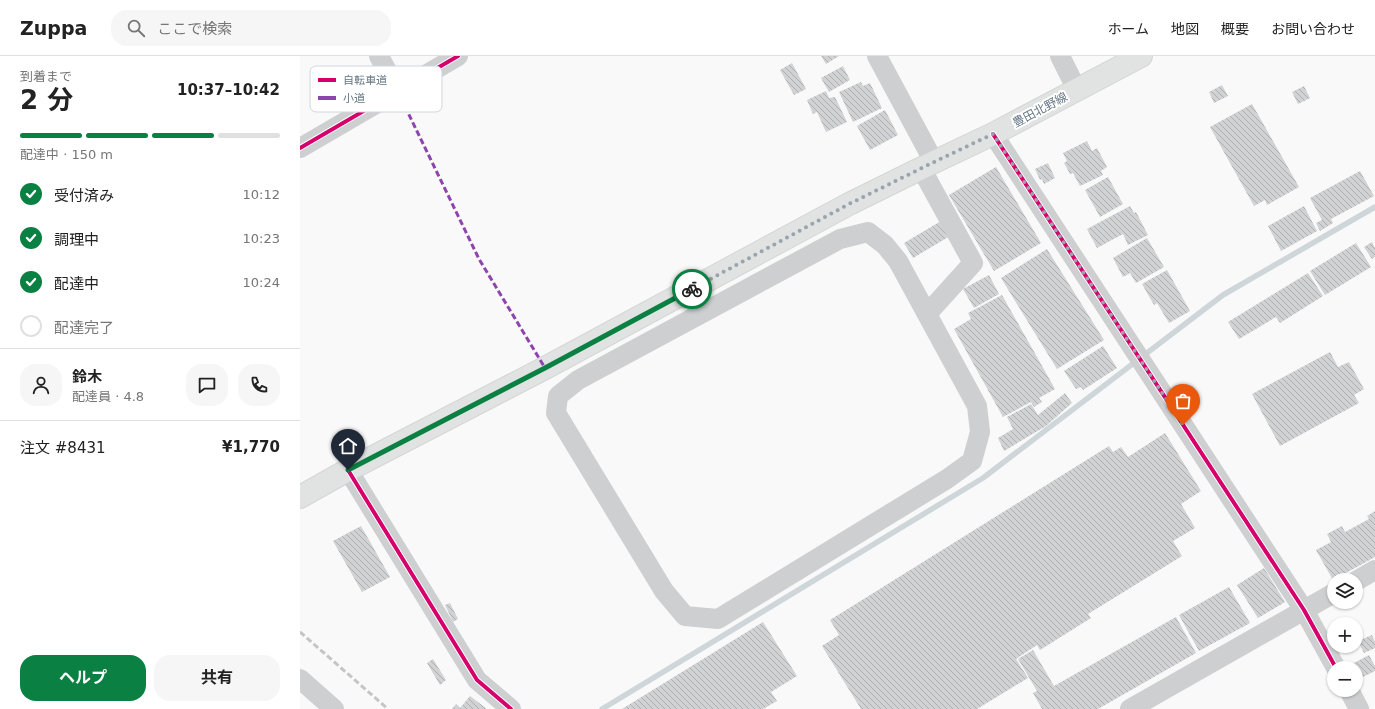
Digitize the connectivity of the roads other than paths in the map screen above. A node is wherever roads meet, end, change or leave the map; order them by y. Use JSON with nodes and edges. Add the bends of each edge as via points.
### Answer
{"nodes":[{"id":1,"x":379,"y":56,"type":"edge"},
{"id":2,"x":458,"y":56,"type":"edge"},
{"id":3,"x":877,"y":56,"type":"edge"},
{"id":4,"x":1060,"y":56,"type":"edge"},
{"id":5,"x":1141,"y":56,"type":"edge"},
{"id":6,"x":384,"y":66,"type":"edge"},
{"id":7,"x":440,"y":66,"type":"edge"},
{"id":8,"x":1077,"y":90,"type":"junction"},
{"id":9,"x":360,"y":112,"type":"edge"},
{"id":10,"x":993,"y":134,"type":"junction"},
{"id":11,"x":300,"y":148,"type":"edge"},
{"id":12,"x":928,"y":165,"type":"junction"},
{"id":13,"x":927,"y":314,"type":"junction"},
{"id":14,"x":348,"y":470,"type":"junction"},
{"id":15,"x":300,"y":497,"type":"edge"},
{"id":16,"x":1375,"y":570,"type":"edge"},
{"id":17,"x":1363,"y":577,"type":"edge"},
{"id":18,"x":1327,"y":597,"type":"edge"},
{"id":19,"x":1304,"y":610,"type":"junction"},
{"id":20,"x":1332,"y":661,"type":"edge"},
{"id":21,"x":300,"y":679,"type":"edge"},
{"id":22,"x":1353,"y":697,"type":"edge"},
{"id":23,"x":334,"y":709,"type":"edge"},
{"id":24,"x":511,"y":709,"type":"edge"},
{"id":25,"x":1130,"y":709,"type":"edge"},
{"id":26,"x":1359,"y":709,"type":"edge"}],
"edges":[{"from":1,"to":6,"type":"street"},
{"from":2,"to":7,"type":"street"},
{"from":3,"to":12,"type":"street"},
{"from":4,"to":8,"type":"street"},
{"from":5,"to":8,"type":"main road","name":"豊田北野線"},
{"from":8,"to":10,"type":"main road","name":"豊田北野線"},
{"from":9,"to":11,"type":"street"},
{"from":10,"to":12,"type":"main road","name":"豊田北野線"},
{"from":10,"to":19,"type":"street"},
{"from":12,"to":13,"type":"street","via":[[974,263]]},
{"from":12,"to":14,"type":"main road","name":"豊田北野線","via":[[849,204],[545,368]]},
{"from":13,"to":13,"type":"street","via":[[977,406],[980,432],[972,461],[947,479],[718,619],[685,616],[664,591],[556,413],[558,396],[578,380],[840,239],[868,232],[885,245],[898,261]]},
{"from":14,"to":15,"type":"main road","name":"豊田北野線"},
{"from":14,"to":24,"type":"street","via":[[476,680]]},
{"from":16,"to":17,"type":"street"},
{"from":18,"to":19,"type":"street"},
{"from":19,"to":20,"type":"street"},
{"from":19,"to":25,"type":"street"},
{"from":21,"to":23,"type":"street"},
{"from":22,"to":26,"type":"street"}]}
